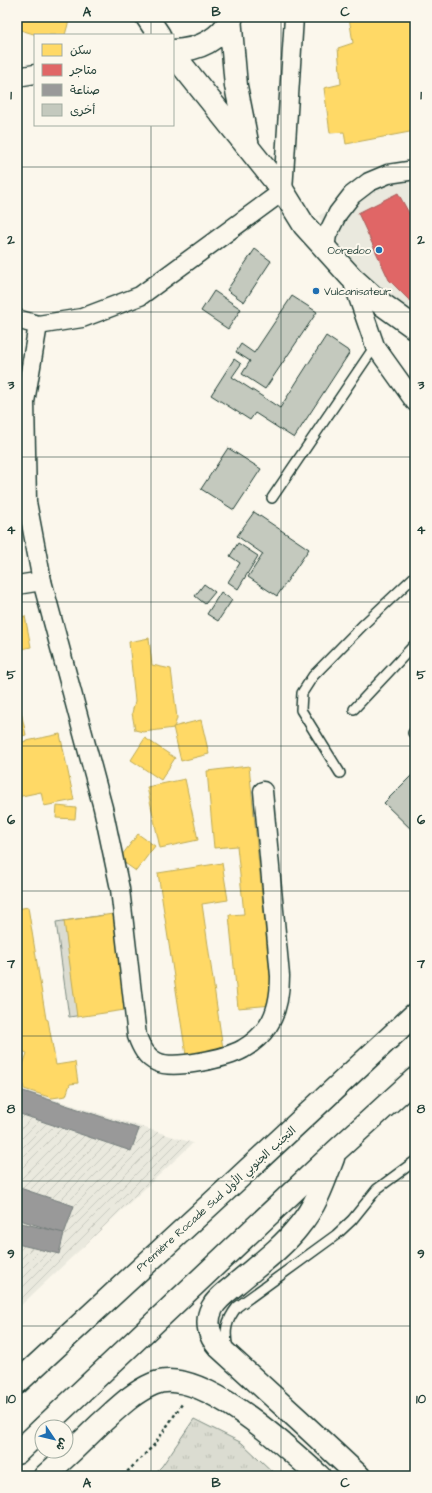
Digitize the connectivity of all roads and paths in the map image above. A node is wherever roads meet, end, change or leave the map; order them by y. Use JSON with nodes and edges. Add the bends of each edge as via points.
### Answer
{"nodes":[{"id":1,"x":294,"y":17,"type":"edge"},
{"id":2,"x":231,"y":18,"type":"edge"},
{"id":3,"x":174,"y":51,"type":"edge"},
{"id":4,"x":174,"y":55,"type":"edge"},
{"id":5,"x":34,"y":74,"type":"edge"},
{"id":6,"x":17,"y":77,"type":"edge"},
{"id":7,"x":249,"y":150,"type":"junction"},
{"id":8,"x":415,"y":170,"type":"edge"},
{"id":9,"x":283,"y":191,"type":"junction"},
{"id":10,"x":326,"y":248,"type":"junction"},
{"id":11,"x":351,"y":277,"type":"junction"},
{"id":12,"x":17,"y":319,"type":"edge"},
{"id":13,"x":38,"y":325,"type":"junction"},
{"id":14,"x":415,"y":328,"type":"edge"},
{"id":15,"x":375,"y":346,"type":"junction"},
{"id":16,"x":415,"y":402,"type":"edge"},
{"id":17,"x":272,"y":498,"type":"dead end"},
{"id":18,"x":415,"y":576,"type":"edge"},
{"id":19,"x":42,"y":581,"type":"junction"},
{"id":20,"x":17,"y":585,"type":"edge"},
{"id":21,"x":415,"y":644,"type":"edge"},
{"id":22,"x":354,"y":709,"type":"dead end"},
{"id":23,"x":340,"y":773,"type":"dead end"},
{"id":24,"x":263,"y":791,"type":"dead end"},
{"id":25,"x":415,"y":1014,"type":"edge"},
{"id":26,"x":415,"y":1079,"type":"edge"},
{"id":27,"x":335,"y":1152,"type":"junction"},
{"id":28,"x":415,"y":1161,"type":"edge"},
{"id":29,"x":204,"y":1210,"type":"junction"},
{"id":30,"x":229,"y":1356,"type":"junction"},
{"id":31,"x":17,"y":1369,"type":"edge"},
{"id":32,"x":17,"y":1383,"type":"edge"},
{"id":33,"x":194,"y":1385,"type":"junction"},
{"id":34,"x":52,"y":1419,"type":"edge"},
{"id":35,"x":34,"y":1437,"type":"edge"},
{"id":36,"x":17,"y":1453,"type":"edge"},
{"id":37,"x":45,"y":1476,"type":"edge"},
{"id":38,"x":123,"y":1476,"type":"edge"},
{"id":39,"x":319,"y":1476,"type":"edge"},
{"id":40,"x":359,"y":1476,"type":"edge"}],
"edges":[{"from":1,"to":9,"type":"street"},
{"from":2,"to":3,"type":"main road","via":[[211,41],[184,51]]},
{"from":2,"to":7,"type":"main road","via":[[236,86]]},
{"from":4,"to":7,"type":"main road"},
{"from":5,"to":6,"type":"street"},
{"from":7,"to":9,"type":"main road"},
{"from":8,"to":10,"type":"street","via":[[388,174],[369,182],[352,195],[338,213],[327,235]]},
{"from":9,"to":10,"type":"main road","via":[[304,225]]},
{"from":9,"to":13,"type":"street","via":[[140,296],[82,318]]},
{"from":10,"to":11,"type":"main road"},
{"from":11,"to":14,"type":"main road","via":[[379,302]]},
{"from":11,"to":15,"type":"street"},
{"from":12,"to":13,"type":"street"},
{"from":13,"to":19,"type":"street","via":[[25,402],[27,502]]},
{"from":15,"to":16,"type":"street"},
{"from":15,"to":17,"type":"lane"},
{"from":18,"to":23,"type":"lane","via":[[313,676],[302,693],[301,710]]},
{"from":19,"to":20,"type":"street"},
{"from":19,"to":24,"type":"street","via":[[103,808],[120,889],[137,1036],[144,1051],[157,1062],[174,1066],[194,1063],[243,1049],[268,1025],[276,1010],[280,976]]},
{"from":21,"to":22,"type":"lane"},
{"from":25,"to":29,"type":"main road","name":"Première Rocade Sud التجنب الجنوبي الأول"},
{"from":26,"to":27,"type":"main road"},
{"from":27,"to":30,"type":"main road","via":[[319,1195],[299,1227],[216,1302],[212,1309],[209,1317],[210,1334]]},
{"from":27,"to":34,"type":"main road"},
{"from":28,"to":30,"type":"lane","via":[[377,1189],[336,1236],[237,1307],[226,1328]]},
{"from":29,"to":31,"type":"main road"},
{"from":29,"to":32,"type":"main road","name":"Première Rocade Sud التجنب الجنوبي الأول"},
{"from":30,"to":40,"type":"main road"},
{"from":33,"to":37,"type":"main road","via":[[175,1381],[154,1384],[129,1398]]},
{"from":33,"to":38,"type":"path","via":[[156,1444]]},
{"from":33,"to":39,"type":"main road","via":[[241,1411],[282,1442]]},
{"from":35,"to":36,"type":"main road"}]}
